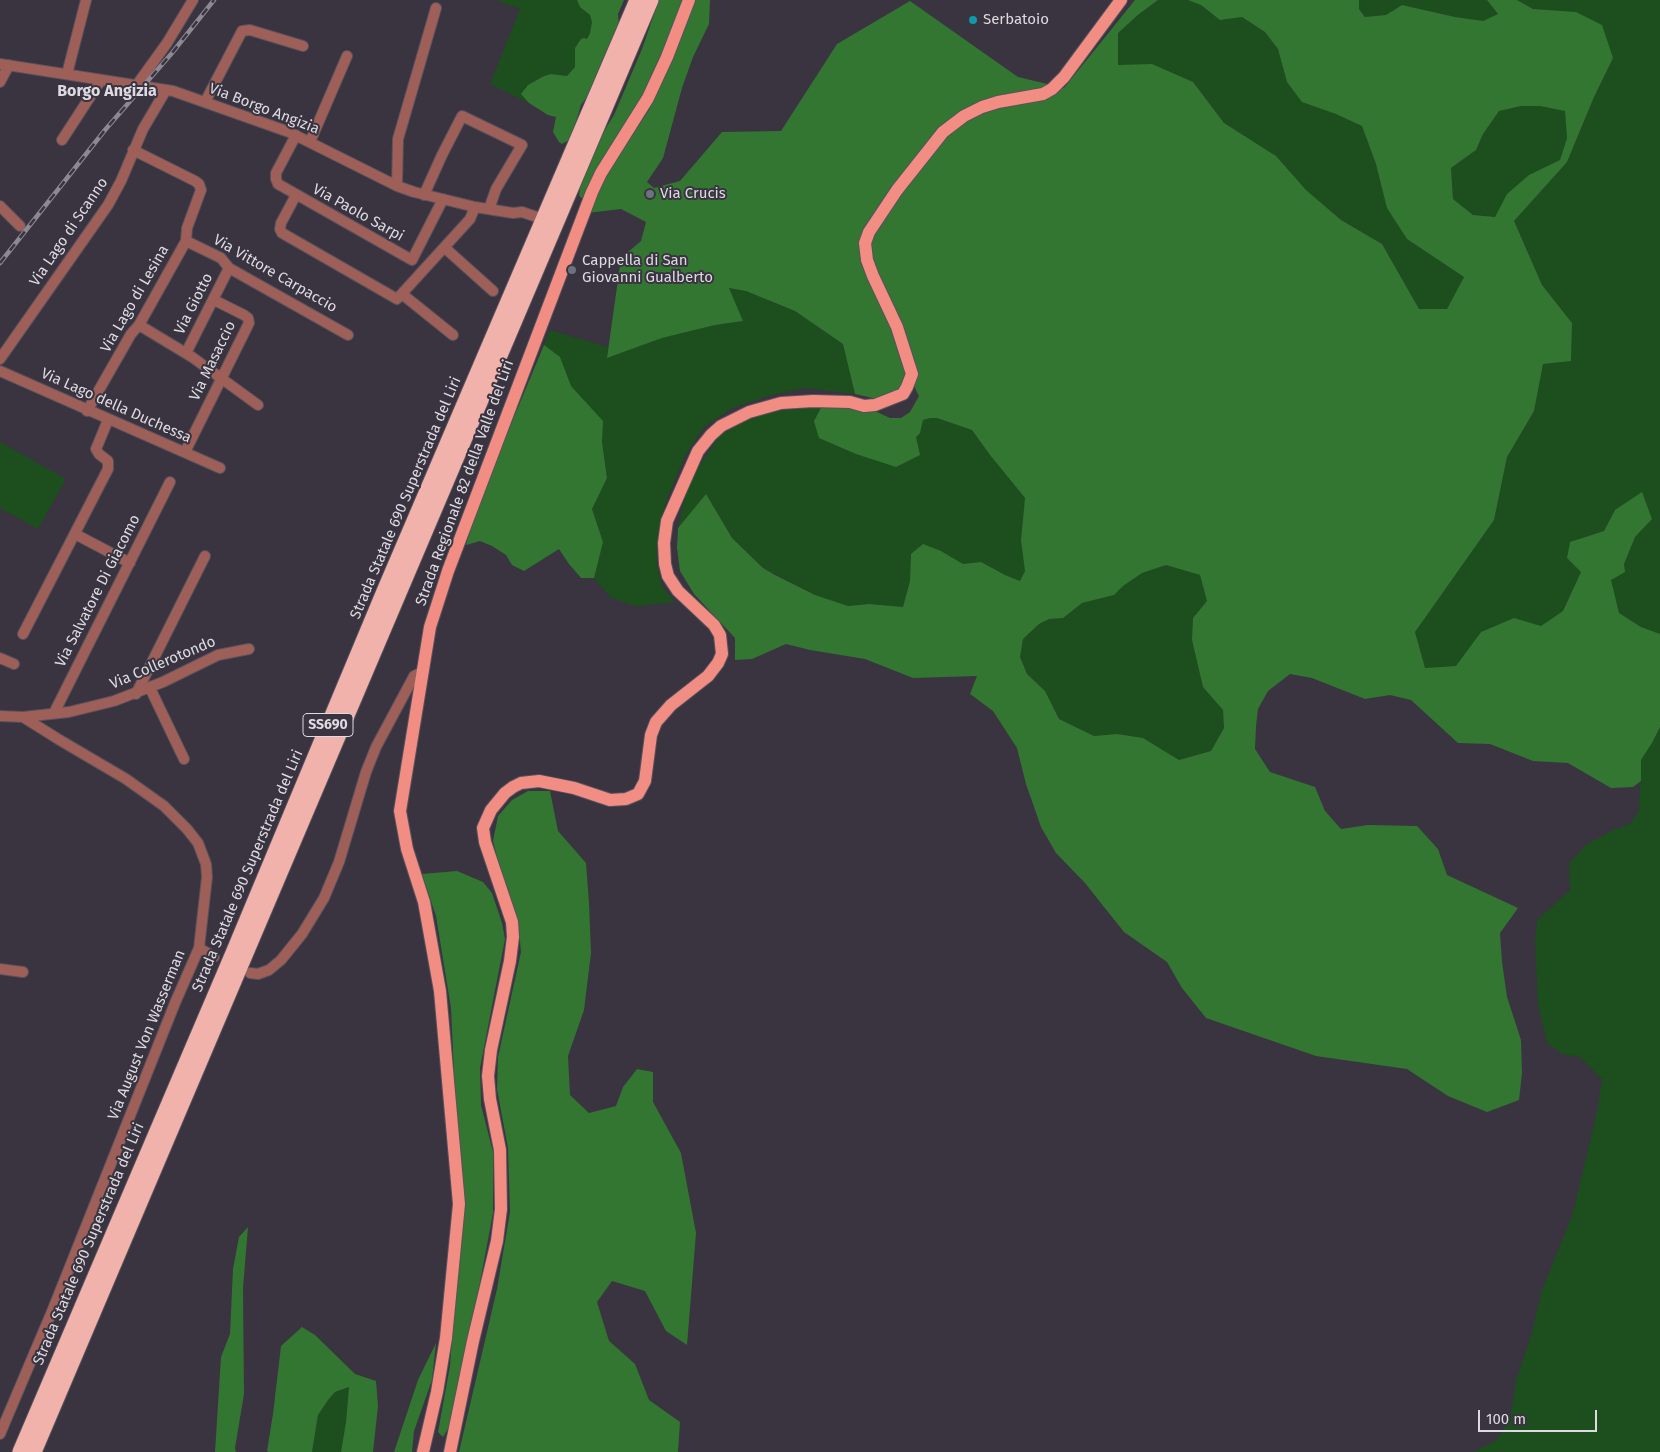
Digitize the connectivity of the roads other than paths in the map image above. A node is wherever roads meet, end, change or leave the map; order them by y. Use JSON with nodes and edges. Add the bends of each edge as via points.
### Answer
{"nodes":[{"id":1,"x":86,"y":0,"type":"edge"},
{"id":2,"x":193,"y":0,"type":"edge"},
{"id":3,"x":638,"y":0,"type":"edge"},
{"id":4,"x":651,"y":0,"type":"edge"},
{"id":5,"x":689,"y":0,"type":"edge"},
{"id":6,"x":1121,"y":0,"type":"edge"},
{"id":7,"x":436,"y":8,"type":"dead end"},
{"id":8,"x":303,"y":46,"type":"dead end"},
{"id":9,"x":347,"y":56,"type":"dead end"},
{"id":10,"x":5,"y":64,"type":"edge"},
{"id":11,"x":67,"y":74,"type":"junction"},
{"id":12,"x":101,"y":80,"type":"junction"},
{"id":13,"x":0,"y":82,"type":"edge"},
{"id":14,"x":136,"y":86,"type":"junction"},
{"id":15,"x":166,"y":90,"type":"junction"},
{"id":16,"x":205,"y":102,"type":"junction"},
{"id":17,"x":296,"y":135,"type":"junction"},
{"id":18,"x":62,"y":140,"type":"dead end"},
{"id":19,"x":310,"y":142,"type":"junction"},
{"id":20,"x":134,"y":150,"type":"junction"},
{"id":21,"x":397,"y":186,"type":"junction"},
{"id":22,"x":296,"y":195,"type":"junction"},
{"id":23,"x":424,"y":195,"type":"junction"},
{"id":24,"x":443,"y":199,"type":"junction"},
{"id":25,"x":0,"y":206,"type":"edge"},
{"id":26,"x":475,"y":207,"type":"junction"},
{"id":27,"x":489,"y":209,"type":"junction"},
{"id":28,"x":537,"y":217,"type":"dead end"},
{"id":29,"x":20,"y":226,"type":"dead end"},
{"id":30,"x":186,"y":241,"type":"junction"},
{"id":31,"x":445,"y":248,"type":"junction"},
{"id":32,"x":229,"y":268,"type":"junction"},
{"id":33,"x":493,"y":291,"type":"dead end"},
{"id":34,"x":402,"y":294,"type":"junction"},
{"id":35,"x":214,"y":300,"type":"junction"},
{"id":36,"x":139,"y":325,"type":"junction"},
{"id":37,"x":348,"y":335,"type":"dead end"},
{"id":38,"x":453,"y":335,"type":"dead end"},
{"id":39,"x":186,"y":353,"type":"junction"},
{"id":40,"x":0,"y":358,"type":"edge"},
{"id":41,"x":0,"y":371,"type":"edge"},
{"id":42,"x":221,"y":379,"type":"junction"},
{"id":43,"x":258,"y":405,"type":"dead end"},
{"id":44,"x":87,"y":410,"type":"junction"},
{"id":45,"x":108,"y":420,"type":"junction"},
{"id":46,"x":185,"y":452,"type":"junction"},
{"id":47,"x":220,"y":468,"type":"dead end"},
{"id":48,"x":170,"y":482,"type":"dead end"},
{"id":49,"x":75,"y":534,"type":"junction"},
{"id":50,"x":205,"y":556,"type":"dead end"},
{"id":51,"x":130,"y":563,"type":"junction"},
{"id":52,"x":23,"y":634,"type":"dead end"},
{"id":53,"x":249,"y":649,"type":"dead end"},
{"id":54,"x":0,"y":658,"type":"edge"},
{"id":55,"x":14,"y":664,"type":"dead end"},
{"id":56,"x":422,"y":672,"type":"junction"},
{"id":57,"x":150,"y":688,"type":"junction"},
{"id":58,"x":136,"y":694,"type":"junction"},
{"id":59,"x":54,"y":713,"type":"junction"},
{"id":60,"x":0,"y":716,"type":"edge"},
{"id":61,"x":24,"y":717,"type":"junction"},
{"id":62,"x":184,"y":759,"type":"dead end"},
{"id":63,"x":199,"y":948,"type":"junction"},
{"id":64,"x":214,"y":957,"type":"dead end"},
{"id":65,"x":0,"y":969,"type":"edge"},
{"id":66,"x":24,"y":972,"type":"dead end"},
{"id":67,"x":250,"y":973,"type":"dead end"},
{"id":68,"x":0,"y":1434,"type":"edge"},
{"id":69,"x":20,"y":1452,"type":"edge"},
{"id":70,"x":34,"y":1452,"type":"edge"},
{"id":71,"x":423,"y":1452,"type":"edge"},
{"id":72,"x":450,"y":1452,"type":"edge"}],
"edges":[{"from":1,"to":11,"type":"street"},
{"from":2,"to":14,"type":"street"},
{"from":3,"to":69,"type":"highway","name":"Strada Statale 690 Superstrada del Liri","number":"SS690"},
{"from":4,"to":70,"type":"highway","name":"Strada Statale 690 Superstrada del Liri","number":"SS690"},
{"from":5,"to":56,"type":"main road","name":"Strada Regionale 82 della Valle del Liri","via":[[648,98],[601,173],[584,211],[448,571],[430,627]]},
{"from":6,"to":72,"type":"main road","via":[[1052,90],[982,107],[943,132],[897,190],[866,238],[867,260],[897,327],[912,374],[903,394],[875,406],[850,402],[781,403],[749,412],[721,426],[698,451],[667,521],[665,564],[668,576],[678,591],[714,625],[720,635],[722,654],[708,676],[671,704],[656,722],[645,780],[638,794],[610,800],[539,780],[513,787],[491,810],[483,828],[485,842],[512,922],[513,937],[488,1076],[500,1150],[501,1209]]},
{"from":7,"to":21,"type":"street","via":[[398,139]]},
{"from":8,"to":16,"type":"street","via":[[244,30]]},
{"from":9,"to":19,"type":"street"},
{"from":10,"to":11,"type":"street","name":"Via Borgo Angizia"},
{"from":10,"to":13,"type":"street"},
{"from":11,"to":12,"type":"street","name":"Via Borgo Angizia"},
{"from":12,"to":14,"type":"street","name":"Via Borgo Angizia"},
{"from":12,"to":18,"type":"street"},
{"from":14,"to":15,"type":"street","name":"Via Borgo Angizia"},
{"from":15,"to":16,"type":"street","name":"Via Borgo Angizia"},
{"from":15,"to":20,"type":"street","name":"Via Lago di Scanno"},
{"from":16,"to":17,"type":"street","name":"Via Borgo Angizia"},
{"from":17,"to":19,"type":"street","name":"Via Borgo Angizia"},
{"from":17,"to":22,"type":"street","name":"Via Paolo Sarpi","via":[[275,176],[281,187]]},
{"from":19,"to":21,"type":"street","name":"Via Borgo Angizia"},
{"from":20,"to":30,"type":"street","name":"Via Lago di Lesina","via":[[200,184]]},
{"from":20,"to":40,"type":"street","name":"Via Lago di Scanno","via":[[108,206]]},
{"from":21,"to":23,"type":"street","name":"Via Borgo Angizia"},
{"from":22,"to":24,"type":"street","name":"Via Paolo Sarpi","via":[[412,260]]},
{"from":22,"to":34,"type":"street","via":[[280,225],[282,233],[396,299]]},
{"from":23,"to":24,"type":"street","name":"Via Borgo Angizia"},
{"from":23,"to":27,"type":"street","via":[[462,116],[522,145],[502,177]]},
{"from":24,"to":26,"type":"street","name":"Via Borgo Angizia"},
{"from":25,"to":29,"type":"street"},
{"from":26,"to":27,"type":"street","name":"Via Borgo Angizia"},
{"from":26,"to":31,"type":"street","via":[[470,219]]},
{"from":27,"to":28,"type":"street","name":"Via Borgo Angizia"},
{"from":30,"to":32,"type":"street","name":"Via Vittore Carpaccio","via":[[221,258]]},
{"from":30,"to":36,"type":"street","name":"Via Lago di Lesina"},
{"from":31,"to":33,"type":"street"},
{"from":31,"to":34,"type":"street"},
{"from":32,"to":35,"type":"street","name":"Via Giotto"},
{"from":32,"to":37,"type":"street","name":"Via Vittore Carpaccio"},
{"from":34,"to":38,"type":"street"},
{"from":35,"to":39,"type":"street","name":"Via Giotto"},
{"from":35,"to":42,"type":"street","name":"Via Masaccio","via":[[244,315],[249,321]]},
{"from":36,"to":39,"type":"street"},
{"from":36,"to":44,"type":"street","name":"Via Lago di Lesina"},
{"from":39,"to":42,"type":"street"},
{"from":41,"to":44,"type":"street","name":"Via Lago della Duchessa"},
{"from":42,"to":43,"type":"street"},
{"from":42,"to":46,"type":"street","name":"Via Masaccio"},
{"from":44,"to":45,"type":"street","name":"Via Lago della Duchessa"},
{"from":45,"to":46,"type":"street","name":"Via Lago della Duchessa"},
{"from":45,"to":49,"type":"street","via":[[96,449],[108,461],[108,467]]},
{"from":46,"to":47,"type":"street","name":"Via Lago della Duchessa"},
{"from":48,"to":51,"type":"street","name":"Via Salvatore Di Giacomo"},
{"from":49,"to":51,"type":"street"},
{"from":49,"to":52,"type":"street"},
{"from":50,"to":58,"type":"street"},
{"from":51,"to":59,"type":"street","name":"Via Salvatore Di Giacomo"},
{"from":53,"to":57,"type":"street","name":"Via Collerotondo","via":[[214,656]]},
{"from":54,"to":55,"type":"street"},
{"from":56,"to":67,"type":"street","via":[[414,676],[376,747],[324,898],[281,960],[268,970]]},
{"from":56,"to":71,"type":"main road","name":"Strada Regionale 82 della Valle del Liri","via":[[400,811],[407,849],[424,902],[440,991],[459,1204],[446,1338]]},
{"from":57,"to":58,"type":"street","name":"Via Collerotondo"},
{"from":57,"to":62,"type":"street"},
{"from":58,"to":59,"type":"street","name":"Via Collerotondo","via":[[91,707]]},
{"from":59,"to":61,"type":"street","name":"Via Collerotondo"},
{"from":60,"to":61,"type":"street","name":"Via Collerotondo"},
{"from":61,"to":63,"type":"street","name":"Via August Von Wasserman","via":[[146,792],[192,835],[203,855],[207,873]]},
{"from":63,"to":64,"type":"street"},
{"from":63,"to":68,"type":"street","name":"Via August Von Wasserman"},
{"from":65,"to":66,"type":"street"}]}
